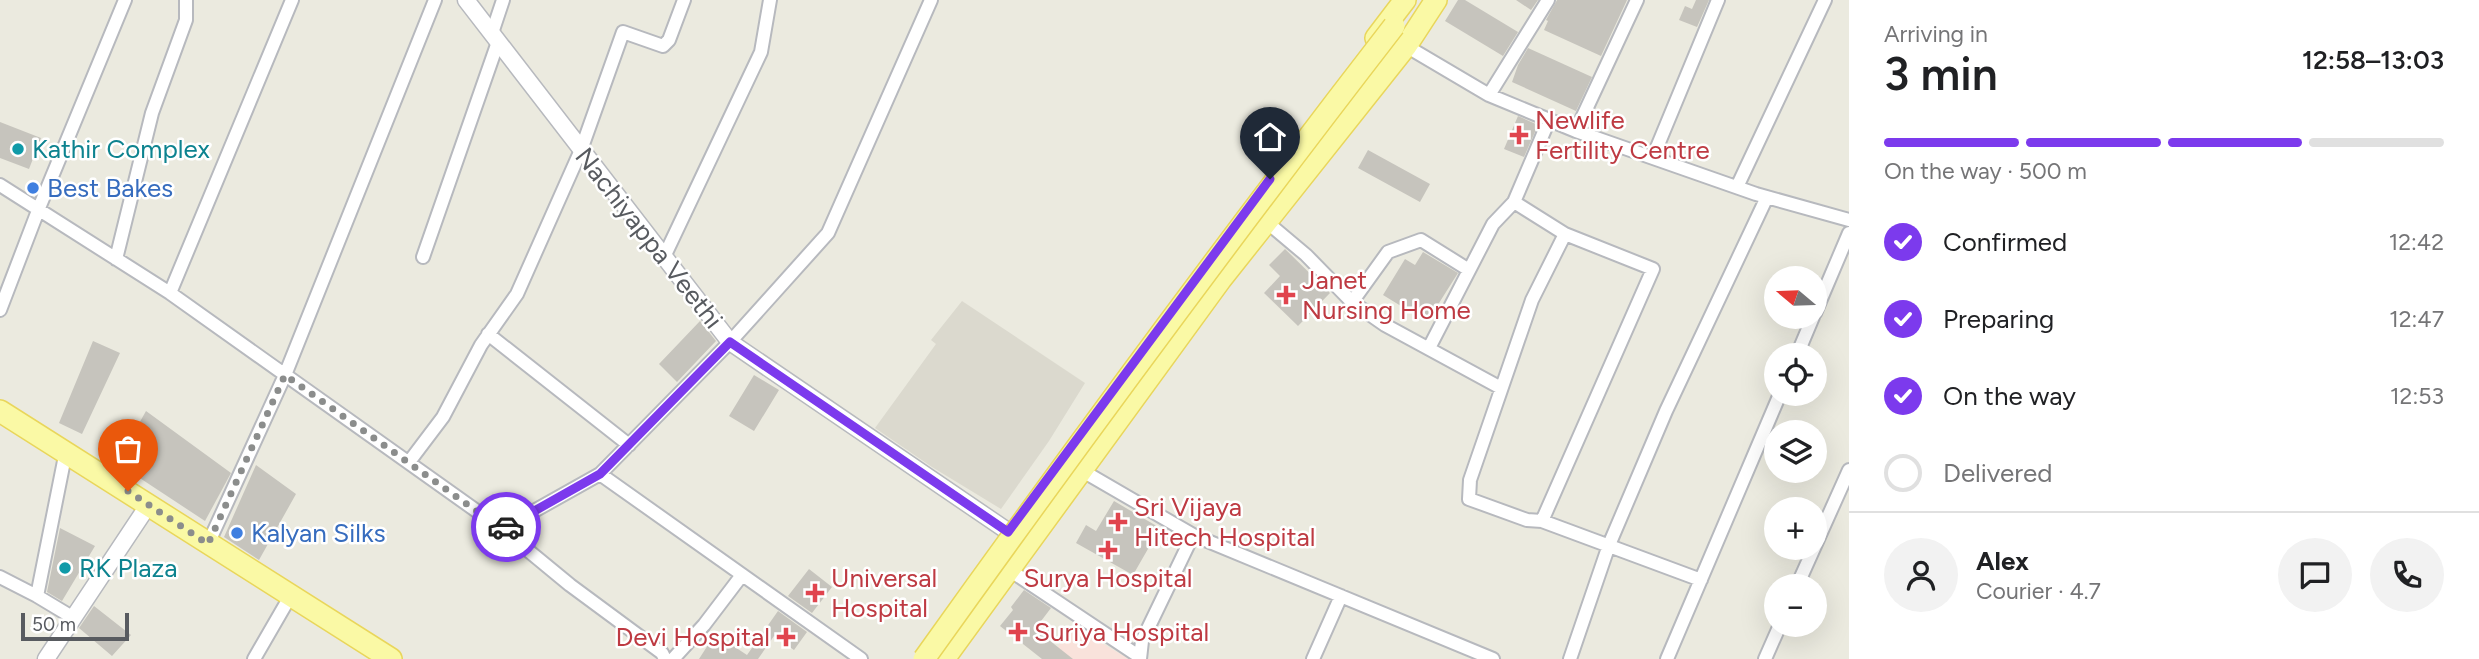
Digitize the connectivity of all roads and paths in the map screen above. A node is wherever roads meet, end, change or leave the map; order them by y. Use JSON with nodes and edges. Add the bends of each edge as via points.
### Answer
{"nodes":[{"id":1,"x":125,"y":0,"type":"edge"},
{"id":2,"x":187,"y":0,"type":"edge"},
{"id":3,"x":292,"y":0,"type":"edge"},
{"id":4,"x":435,"y":0,"type":"edge"},
{"id":5,"x":466,"y":0,"type":"edge"},
{"id":6,"x":503,"y":0,"type":"edge"},
{"id":7,"x":684,"y":0,"type":"edge"},
{"id":8,"x":770,"y":0,"type":"edge"},
{"id":9,"x":931,"y":0,"type":"edge"},
{"id":10,"x":1407,"y":0,"type":"edge"},
{"id":11,"x":1435,"y":0,"type":"edge"},
{"id":12,"x":1548,"y":0,"type":"edge"},
{"id":13,"x":1637,"y":0,"type":"edge"},
{"id":14,"x":1718,"y":0,"type":"edge"},
{"id":15,"x":1825,"y":0,"type":"edge"},
{"id":16,"x":1401,"y":35,"type":"junction"},
{"id":17,"x":495,"y":38,"type":"junction"},
{"id":18,"x":1489,"y":95,"type":"junction"},
{"id":19,"x":1549,"y":120,"type":"junction"},
{"id":20,"x":1576,"y":131,"type":"junction"},
{"id":21,"x":581,"y":150,"type":"junction"},
{"id":22,"x":1653,"y":158,"type":"junction"},
{"id":23,"x":0,"y":185,"type":"edge"},
{"id":24,"x":1737,"y":187,"type":"junction"},
{"id":25,"x":1767,"y":197,"type":"junction"},
{"id":26,"x":1514,"y":202,"type":"junction"},
{"id":27,"x":39,"y":208,"type":"junction"},
{"id":28,"x":1849,"y":220,"type":"edge"},
{"id":29,"x":1268,"y":223,"type":"junction"},
{"id":30,"x":1849,"y":233,"type":"edge"},
{"id":31,"x":1565,"y":234,"type":"junction"},
{"id":32,"x":423,"y":257,"type":"dead end"},
{"id":33,"x":664,"y":257,"type":"junction"},
{"id":34,"x":116,"y":259,"type":"junction"},
{"id":35,"x":1469,"y":270,"type":"junction"},
{"id":36,"x":1827,"y":285,"type":"edge"},
{"id":37,"x":170,"y":293,"type":"junction"},
{"id":38,"x":1352,"y":302,"type":"junction"},
{"id":39,"x":0,"y":310,"type":"edge"},
{"id":40,"x":488,"y":334,"type":"junction"},
{"id":41,"x":730,"y":342,"type":"junction"},
{"id":42,"x":1429,"y":348,"type":"junction"},
{"id":43,"x":285,"y":375,"type":"junction"},
{"id":44,"x":1502,"y":388,"type":"junction"},
{"id":45,"x":1775,"y":406,"type":"edge"},
{"id":46,"x":0,"y":411,"type":"edge"},
{"id":47,"x":629,"y":445,"type":"junction"},
{"id":48,"x":66,"y":452,"type":"junction"},
{"id":49,"x":409,"y":462,"type":"junction"},
{"id":50,"x":1081,"y":470,"type":"junction"},
{"id":51,"x":1849,"y":470,"type":"edge"},
{"id":52,"x":600,"y":474,"type":"junction"},
{"id":53,"x":149,"y":504,"type":"junction"},
{"id":54,"x":1542,"y":521,"type":"junction"},
{"id":55,"x":502,"y":529,"type":"junction"},
{"id":56,"x":1008,"y":532,"type":"junction"},
{"id":57,"x":1193,"y":535,"type":"junction"},
{"id":58,"x":208,"y":544,"type":"junction"},
{"id":59,"x":1027,"y":544,"type":"junction"},
{"id":60,"x":1609,"y":545,"type":"junction"},
{"id":61,"x":1009,"y":569,"type":"junction"},
{"id":62,"x":1802,"y":574,"type":"edge"},
{"id":63,"x":742,"y":575,"type":"junction"},
{"id":64,"x":0,"y":578,"type":"edge"},
{"id":65,"x":1701,"y":580,"type":"junction"},
{"id":66,"x":290,"y":595,"type":"junction"},
{"id":67,"x":37,"y":596,"type":"junction"},
{"id":68,"x":1341,"y":596,"type":"junction"},
{"id":69,"x":72,"y":617,"type":"junction"},
{"id":70,"x":1775,"y":637,"type":"edge"},
{"id":71,"x":1468,"y":654,"type":"edge"},
{"id":72,"x":1140,"y":658,"type":"edge"},
{"id":73,"x":46,"y":659,"type":"edge"},
{"id":74,"x":254,"y":659,"type":"edge"},
{"id":75,"x":391,"y":659,"type":"edge"},
{"id":76,"x":665,"y":659,"type":"edge"},
{"id":77,"x":673,"y":659,"type":"edge"},
{"id":78,"x":861,"y":659,"type":"edge"},
{"id":79,"x":917,"y":659,"type":"edge"},
{"id":80,"x":924,"y":659,"type":"edge"},
{"id":81,"x":936,"y":659,"type":"edge"},
{"id":82,"x":944,"y":659,"type":"edge"},
{"id":83,"x":1313,"y":659,"type":"edge"},
{"id":84,"x":1493,"y":659,"type":"edge"},
{"id":85,"x":1570,"y":659,"type":"edge"},
{"id":86,"x":1667,"y":659,"type":"edge"},
{"id":87,"x":1765,"y":659,"type":"edge"}],
"edges":[{"from":1,"to":27,"type":"street"},
{"from":2,"to":34,"type":"street","via":[[186,20],[152,113]]},
{"from":3,"to":37,"type":"street"},
{"from":4,"to":43,"type":"street"},
{"from":5,"to":17,"type":"street","name":"Nachiyappa Veethi"},
{"from":6,"to":17,"type":"street"},
{"from":7,"to":21,"type":"street","via":[[663,47],[622,32]]},
{"from":8,"to":33,"type":"street","via":[[761,52]]},
{"from":9,"to":41,"type":"street","via":[[828,233]]},
{"from":10,"to":16,"type":"main road"},
{"from":10,"to":56,"type":"main road"},
{"from":11,"to":16,"type":"main road"},
{"from":12,"to":18,"type":"street"},
{"from":13,"to":20,"type":"street"},
{"from":14,"to":22,"type":"street"},
{"from":15,"to":24,"type":"street"},
{"from":16,"to":18,"type":"street"},
{"from":16,"to":29,"type":"main road"},
{"from":16,"to":80,"type":"main road","bridge":true,"via":[[1289,162]]},
{"from":16,"to":81,"type":"main road","via":[[1147,365]]},
{"from":17,"to":21,"type":"street","name":"Nachiyappa Veethi"},
{"from":17,"to":32,"type":"street"},
{"from":18,"to":19,"type":"street"},
{"from":19,"to":20,"type":"street"},
{"from":19,"to":26,"type":"street"},
{"from":20,"to":22,"type":"street"},
{"from":21,"to":33,"type":"street","name":"Nachiyappa Veethi"},
{"from":21,"to":40,"type":"street","via":[[517,294]]},
{"from":22,"to":24,"type":"street"},
{"from":23,"to":27,"type":"street"},
{"from":24,"to":25,"type":"street"},
{"from":25,"to":28,"type":"street"},
{"from":25,"to":60,"type":"street"},
{"from":26,"to":31,"type":"street"},
{"from":26,"to":35,"type":"street","via":[[1493,224]]},
{"from":27,"to":34,"type":"street"},
{"from":27,"to":39,"type":"street"},
{"from":29,"to":38,"type":"street"},
{"from":29,"to":50,"type":"main road","via":[[1221,279]]},
{"from":30,"to":36,"type":"street"},
{"from":31,"to":44,"type":"street","via":[[1532,300]]},
{"from":31,"to":54,"type":"street","via":[[1653,269]]},
{"from":33,"to":41,"type":"street","name":"Nachiyappa Veethi"},
{"from":34,"to":37,"type":"street"},
{"from":35,"to":38,"type":"street","via":[[1421,240],[1388,252]]},
{"from":35,"to":42,"type":"street"},
{"from":37,"to":43,"type":"street"},
{"from":38,"to":42,"type":"street"},
{"from":40,"to":47,"type":"street"},
{"from":40,"to":49,"type":"street","via":[[443,417]]},
{"from":41,"to":47,"type":"street"},
{"from":41,"to":56,"type":"street","name":"Nachiyappa Veethi"},
{"from":42,"to":44,"type":"street"},
{"from":43,"to":49,"type":"street"},
{"from":43,"to":58,"type":"street"},
{"from":44,"to":54,"type":"street","via":[[1470,480],[1469,499]]},
{"from":45,"to":65,"type":"street"},
{"from":46,"to":48,"type":"main road"},
{"from":47,"to":52,"type":"street"},
{"from":48,"to":53,"type":"main road"},
{"from":48,"to":67,"type":"street"},
{"from":49,"to":55,"type":"street"},
{"from":50,"to":57,"type":"street"},
{"from":50,"to":59,"type":"main road"},
{"from":51,"to":62,"type":"street"},
{"from":52,"to":55,"type":"street"},
{"from":52,"to":63,"type":"street"},
{"from":53,"to":58,"type":"main road"},
{"from":53,"to":69,"type":"street"},
{"from":54,"to":60,"type":"street"},
{"from":55,"to":76,"type":"street"},
{"from":56,"to":59,"type":"street","name":"Nachiyappa Veethi"},
{"from":56,"to":79,"type":"main road"},
{"from":57,"to":68,"type":"street"},
{"from":57,"to":72,"type":"street","via":[[1142,641]]},
{"from":58,"to":66,"type":"main road"},
{"from":59,"to":61,"type":"main road"},
{"from":60,"to":65,"type":"street"},
{"from":60,"to":85,"type":"street"},
{"from":61,"to":72,"type":"street"},
{"from":61,"to":82,"type":"main road"},
{"from":63,"to":77,"type":"street"},
{"from":63,"to":78,"type":"street"},
{"from":64,"to":67,"type":"street"},
{"from":65,"to":86,"type":"street"},
{"from":66,"to":74,"type":"street"},
{"from":66,"to":75,"type":"main road"},
{"from":67,"to":69,"type":"street"},
{"from":68,"to":71,"type":"street"},
{"from":68,"to":83,"type":"street"},
{"from":69,"to":73,"type":"street"},
{"from":70,"to":87,"type":"street"},
{"from":71,"to":84,"type":"street"}]}
